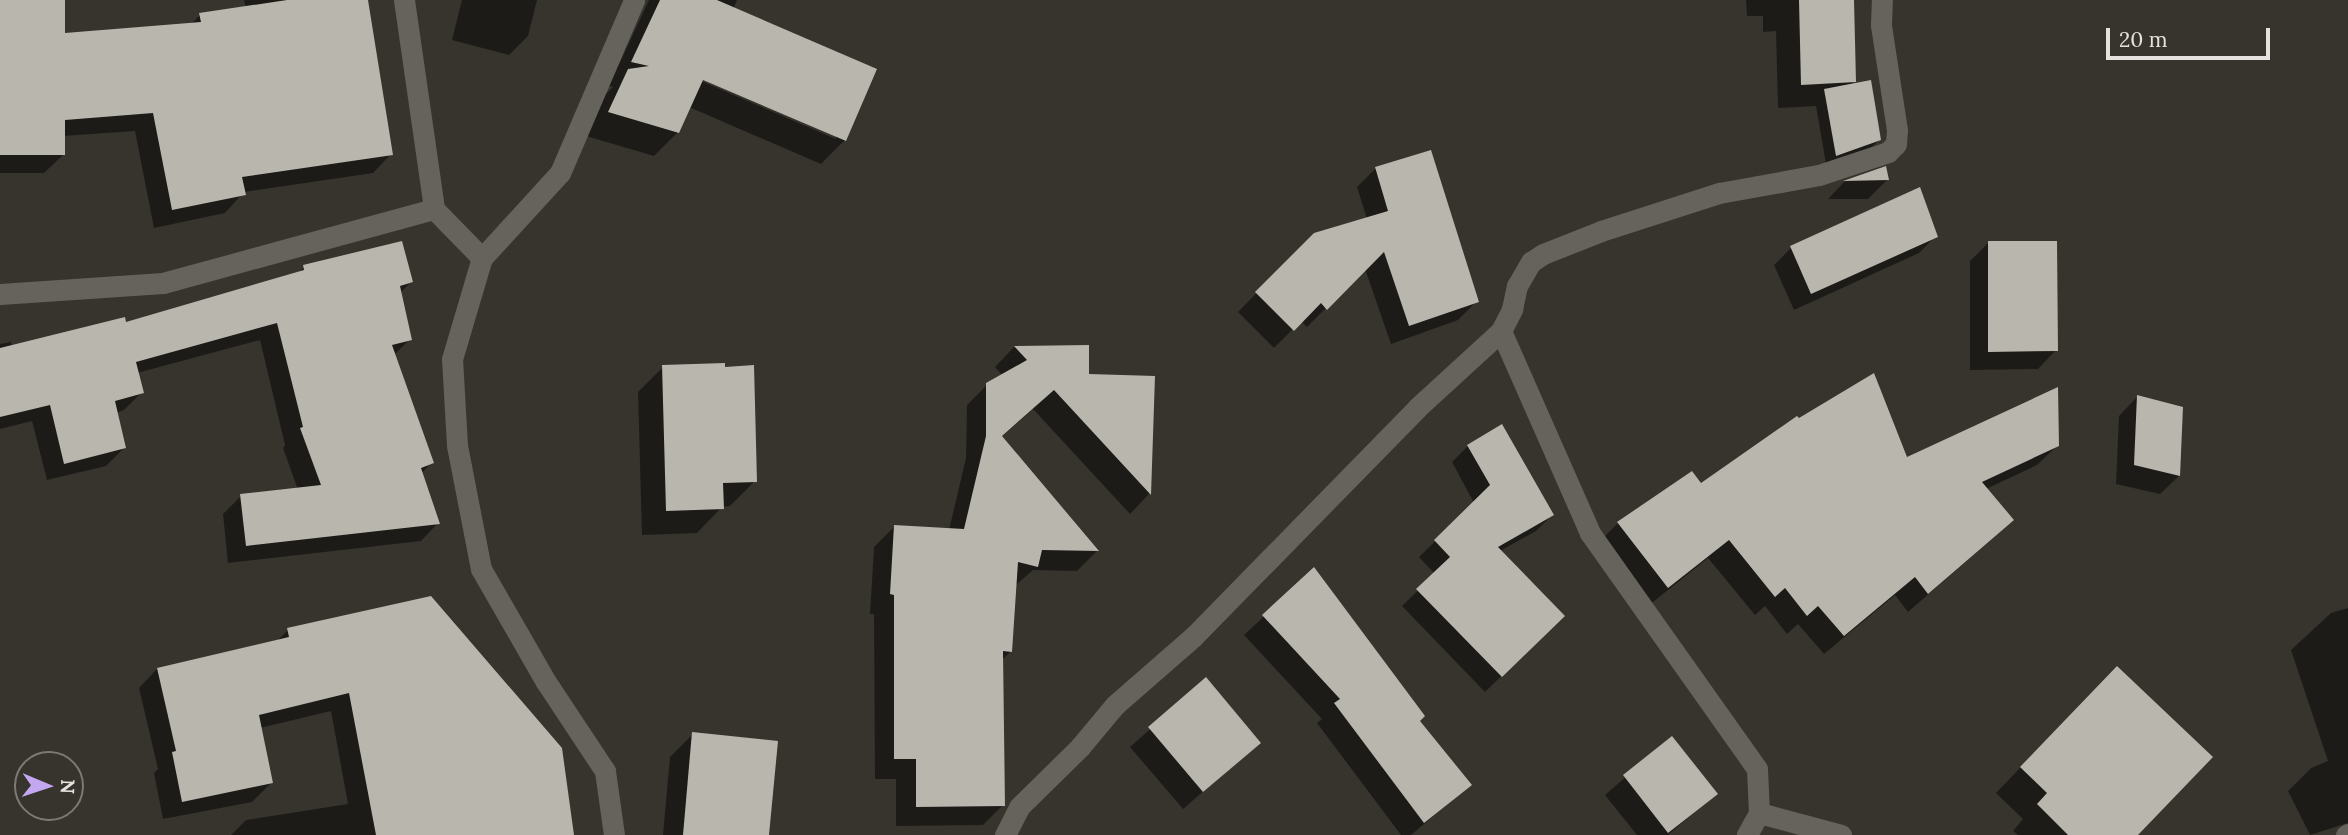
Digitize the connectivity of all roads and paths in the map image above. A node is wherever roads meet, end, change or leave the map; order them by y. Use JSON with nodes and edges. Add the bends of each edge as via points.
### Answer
{"nodes":[{"id":1,"x":404,"y":0,"type":"edge"},
{"id":2,"x":634,"y":0,"type":"edge"},
{"id":3,"x":1882,"y":0,"type":"edge"},
{"id":4,"x":434,"y":209,"type":"junction"},
{"id":5,"x":482,"y":258,"type":"junction"},
{"id":6,"x":0,"y":294,"type":"edge"},
{"id":7,"x":1501,"y":331,"type":"junction"},
{"id":8,"x":1759,"y":813,"type":"junction"},
{"id":9,"x":614,"y":835,"type":"edge"},
{"id":10,"x":1004,"y":835,"type":"edge"},
{"id":11,"x":1747,"y":835,"type":"edge"},
{"id":12,"x":1842,"y":835,"type":"edge"}],
"edges":[{"from":1,"to":4,"type":"street"},
{"from":2,"to":5,"type":"street","via":[[560,173]]},
{"from":3,"to":7,"type":"street","via":[[1881,25],[1897,130],[1896,144],[1888,152],[1819,175],[1719,193],[1543,254],[1531,262],[1517,286]]},
{"from":4,"to":5,"type":"street"},
{"from":4,"to":6,"type":"street","via":[[163,284]]},
{"from":5,"to":9,"type":"street","via":[[452,359],[457,445],[481,569],[546,682],[605,771]]},
{"from":7,"to":8,"type":"street","via":[[1590,533],[1757,769]]},
{"from":7,"to":10,"type":"street","via":[[1417,408],[1194,636],[1115,705],[1019,807]]},
{"from":8,"to":11,"type":"street"},
{"from":8,"to":12,"type":"street"}]}
